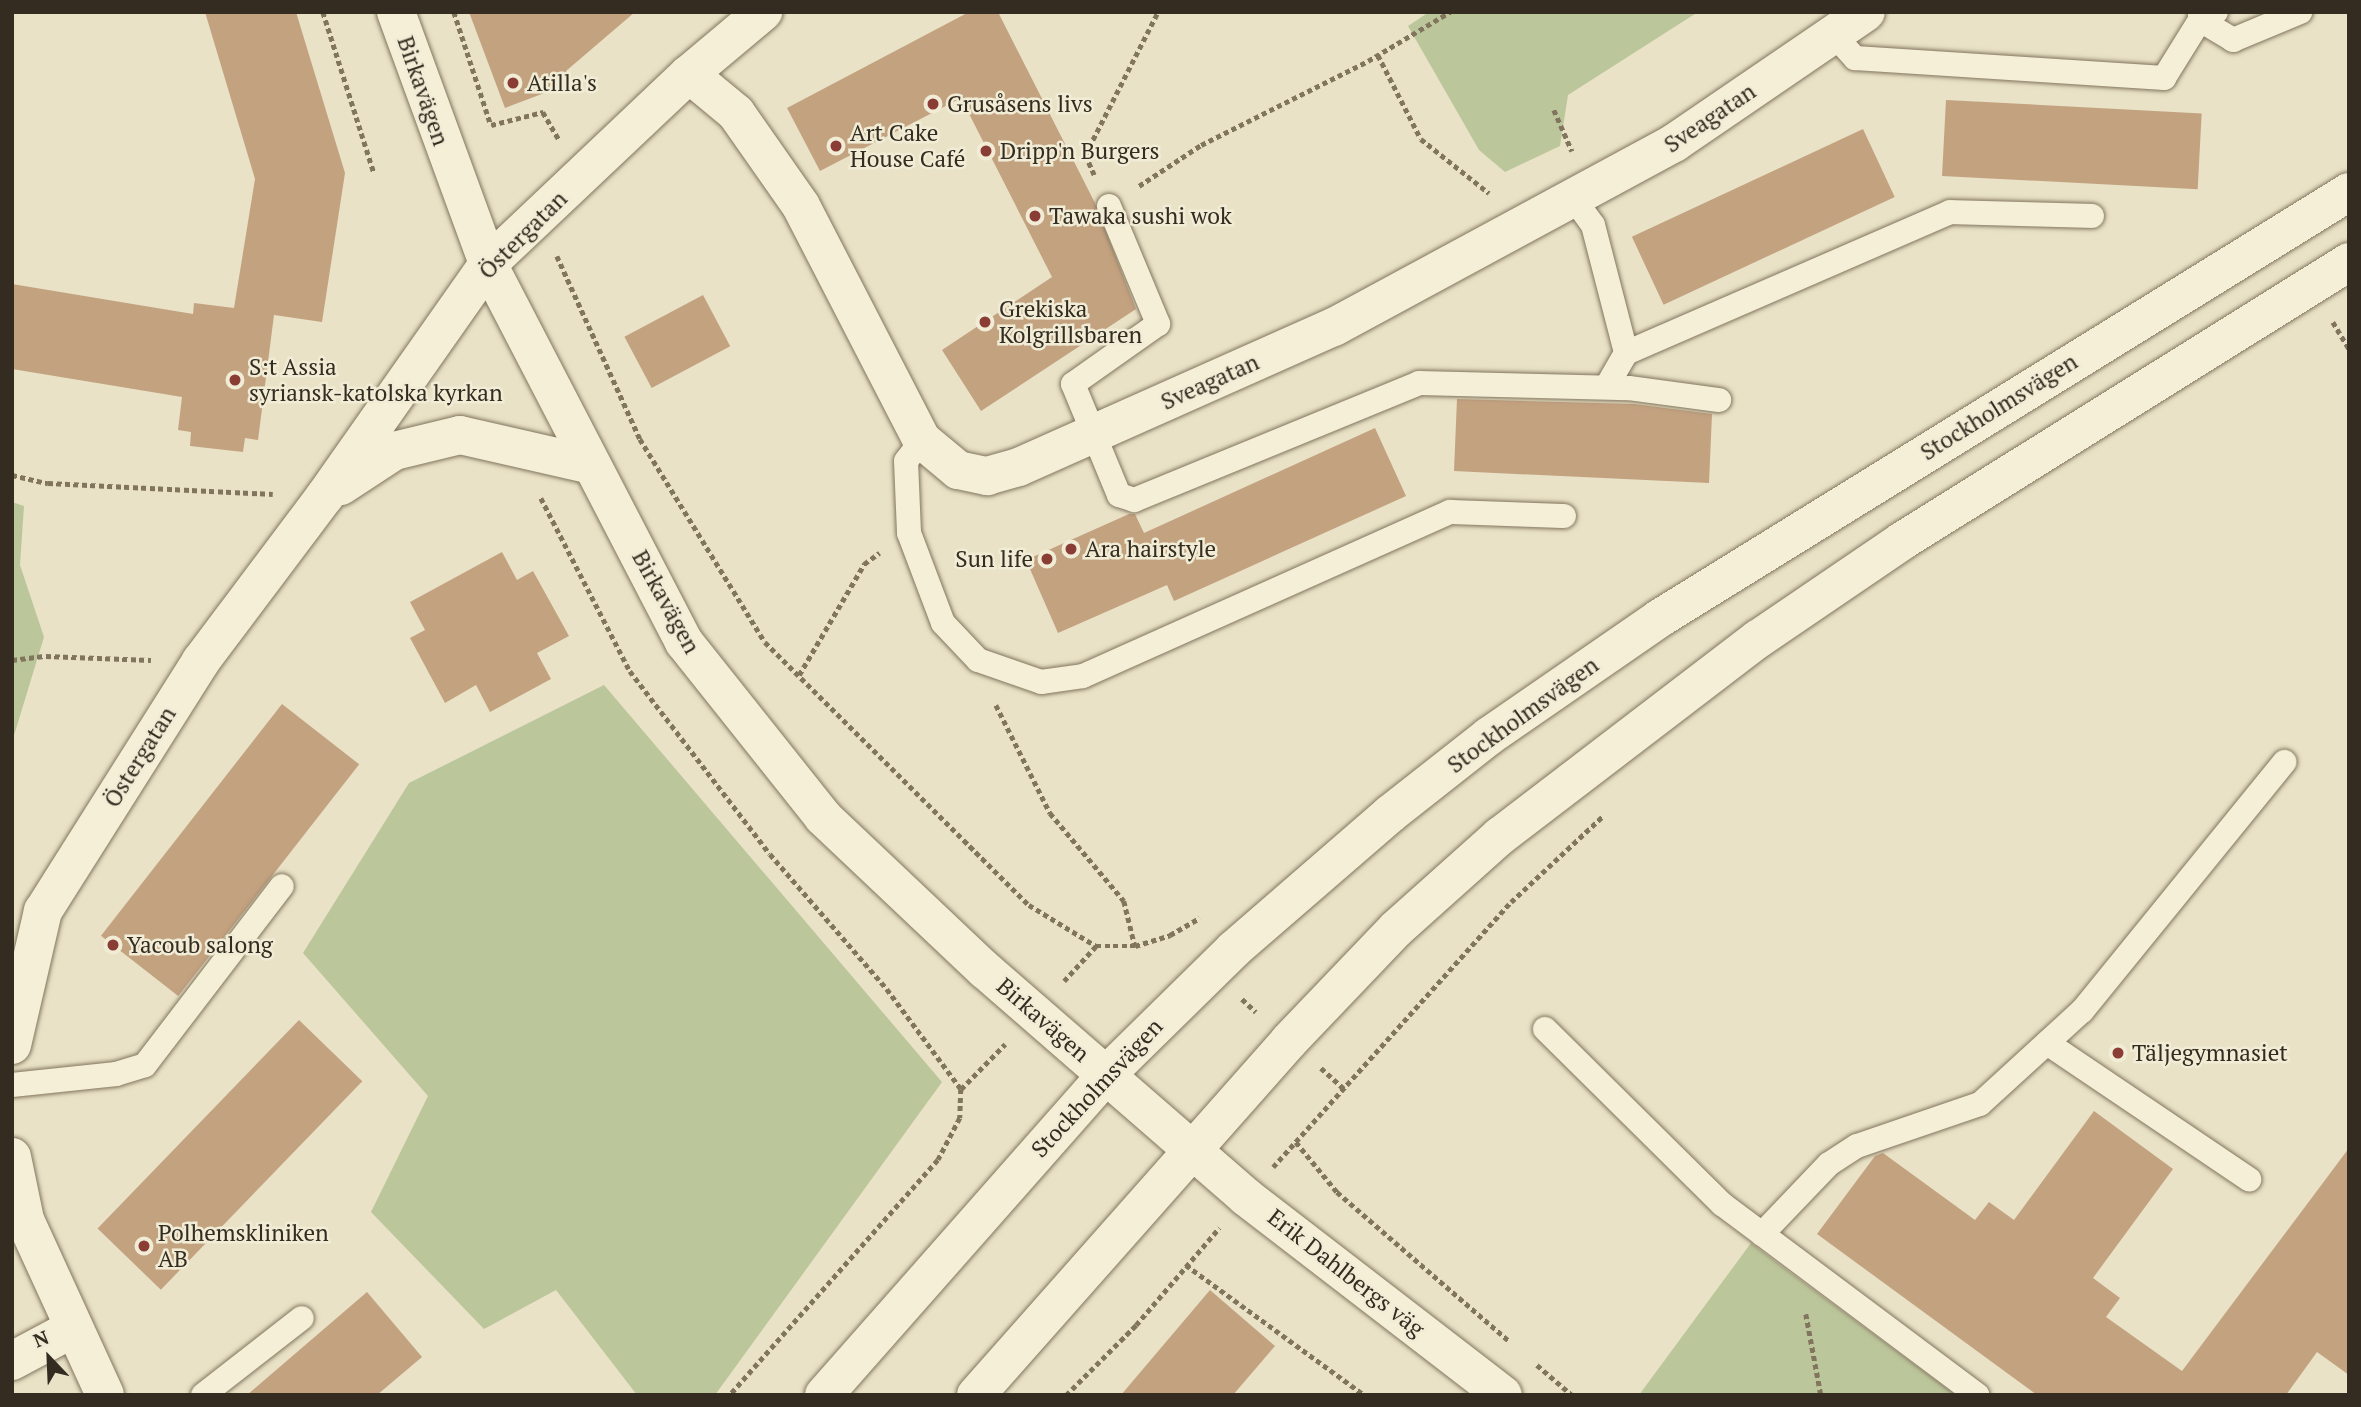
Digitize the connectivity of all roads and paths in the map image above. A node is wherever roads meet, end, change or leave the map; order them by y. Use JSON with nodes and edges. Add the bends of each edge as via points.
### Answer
{"nodes":[{"id":1,"x":323,"y":12,"type":"edge"},
{"id":2,"x":396,"y":12,"type":"edge"},
{"id":3,"x":454,"y":12,"type":"edge"},
{"id":4,"x":763,"y":12,"type":"edge"},
{"id":5,"x":1157,"y":12,"type":"edge"},
{"id":6,"x":1450,"y":12,"type":"edge"},
{"id":7,"x":1866,"y":12,"type":"edge"},
{"id":8,"x":2300,"y":12,"type":"edge"},
{"id":9,"x":2205,"y":15,"type":"edge"},
{"id":10,"x":1835,"y":36,"type":"junction"},
{"id":11,"x":1378,"y":55,"type":"junction"},
{"id":12,"x":690,"y":74,"type":"junction"},
{"id":13,"x":374,"y":173,"type":"dead end"},
{"id":14,"x":582,"y":178,"type":"junction"},
{"id":15,"x":2349,"y":192,"type":"edge"},
{"id":16,"x":1574,"y":199,"type":"junction"},
{"id":17,"x":1109,"y":206,"type":"junction"},
{"id":18,"x":2092,"y":216,"type":"dead end"},
{"id":19,"x":1516,"y":230,"type":"junction"},
{"id":20,"x":564,"y":245,"type":"dead end"},
{"id":21,"x":2349,"y":262,"type":"edge"},
{"id":22,"x":488,"y":264,"type":"junction"},
{"id":23,"x":2341,"y":316,"type":"dead end"},
{"id":24,"x":2333,"y":321,"type":"junction"},
{"id":25,"x":2321,"y":328,"type":"dead end"},
{"id":26,"x":2349,"y":349,"type":"edge"},
{"id":27,"x":1626,"y":353,"type":"junction"},
{"id":28,"x":1605,"y":387,"type":"junction"},
{"id":29,"x":1718,"y":400,"type":"dead end"},
{"id":30,"x":1093,"y":434,"type":"junction"},
{"id":31,"x":922,"y":440,"type":"junction"},
{"id":32,"x":592,"y":465,"type":"junction"},
{"id":33,"x":12,"y":475,"type":"edge"},
{"id":34,"x":539,"y":494,"type":"dead end"},
{"id":35,"x":325,"y":496,"type":"junction"},
{"id":36,"x":1564,"y":516,"type":"dead end"},
{"id":37,"x":909,"y":533,"type":"junction"},
{"id":38,"x":12,"y":660,"type":"edge"},
{"id":39,"x":978,"y":660,"type":"junction"},
{"id":40,"x":201,"y":661,"type":"junction"},
{"id":41,"x":799,"y":676,"type":"junction"},
{"id":42,"x":2284,"y":762,"type":"dead end"},
{"id":43,"x":1609,"y":810,"type":"dead end"},
{"id":44,"x":282,"y":886,"type":"dead end"},
{"id":45,"x":1096,"y":946,"type":"dead end"},
{"id":46,"x":1135,"y":946,"type":"dead end"},
{"id":47,"x":1545,"y":1029,"type":"dead end"},
{"id":48,"x":2047,"y":1043,"type":"junction"},
{"id":49,"x":12,"y":1045,"type":"edge"},
{"id":50,"x":1107,"y":1074,"type":"junction"},
{"id":51,"x":12,"y":1086,"type":"edge"},
{"id":52,"x":1296,"y":1142,"type":"junction"},
{"id":53,"x":1191,"y":1149,"type":"junction"},
{"id":54,"x":12,"y":1157,"type":"edge"},
{"id":55,"x":2249,"y":1179,"type":"dead end"},
{"id":56,"x":1246,"y":1197,"type":"junction"},
{"id":57,"x":1762,"y":1234,"type":"junction"},
{"id":58,"x":1186,"y":1265,"type":"junction"},
{"id":59,"x":1804,"y":1305,"type":"dead end"},
{"id":60,"x":302,"y":1318,"type":"dead end"},
{"id":61,"x":72,"y":1329,"type":"junction"},
{"id":62,"x":1521,"y":1351,"type":"dead end"},
{"id":63,"x":1531,"y":1360,"type":"dead end"},
{"id":64,"x":12,"y":1361,"type":"edge"},
{"id":65,"x":106,"y":1395,"type":"edge"},
{"id":66,"x":202,"y":1395,"type":"edge"},
{"id":67,"x":730,"y":1395,"type":"edge"},
{"id":68,"x":824,"y":1395,"type":"edge"},
{"id":69,"x":976,"y":1395,"type":"edge"},
{"id":70,"x":1066,"y":1395,"type":"edge"},
{"id":71,"x":1364,"y":1395,"type":"edge"},
{"id":72,"x":1503,"y":1395,"type":"edge"},
{"id":73,"x":1572,"y":1395,"type":"edge"},
{"id":74,"x":1821,"y":1395,"type":"edge"},
{"id":75,"x":1977,"y":1395,"type":"edge"}],
"edges":[{"from":1,"to":13,"type":"path"},
{"from":2,"to":22,"type":"street","name":"Birkavägen"},
{"from":3,"to":14,"type":"path","via":[[491,125],[543,112]]},
{"from":4,"to":12,"type":"street","name":"Östergatan"},
{"from":5,"to":17,"type":"path","via":[[1085,155]]},
{"from":6,"to":11,"type":"path"},
{"from":7,"to":10,"type":"street","name":"Sveagatan"},
{"from":8,"to":9,"type":"lane","via":[[2234,40]]},
{"from":9,"to":10,"type":"lane","via":[[2164,78],[1855,58]]},
{"from":10,"to":16,"type":"street","name":"Sveagatan","via":[[1674,143]]},
{"from":11,"to":17,"type":"path","via":[[1201,145]]},
{"from":11,"to":19,"type":"path","via":[[1421,139],[1496,199]]},
{"from":12,"to":14,"type":"street","name":"Östergatan"},
{"from":12,"to":31,"type":"street","name":"Sveagatan","via":[[736,113],[801,206]]},
{"from":14,"to":22,"type":"street","name":"Östergatan"},
{"from":15,"to":50,"type":"street","name":"Stockholmsvägen","via":[[1671,611],[1489,736],[1300,888]]},
{"from":16,"to":19,"type":"street","name":"Sveagatan"},
{"from":16,"to":27,"type":"lane","via":[[1593,225]]},
{"from":17,"to":30,"type":"lane","via":[[1158,324],[1073,384]]},
{"from":18,"to":27,"type":"lane","via":[[1950,212]]},
{"from":19,"to":30,"type":"street","name":"Sveagatan","via":[[1334,327]]},
{"from":20,"to":41,"type":"path","via":[[556,256],[640,439],[765,642]]},
{"from":21,"to":53,"type":"street","via":[[1902,541],[1758,639],[1605,752],[1500,835],[1396,929]]},
{"from":22,"to":32,"type":"street","name":"Birkavägen"},
{"from":22,"to":35,"type":"street","name":"Östergatan"},
{"from":23,"to":24,"type":"path"},
{"from":24,"to":25,"type":"path"},
{"from":24,"to":26,"type":"path"},
{"from":27,"to":28,"type":"lane"},
{"from":28,"to":29,"type":"lane"},
{"from":28,"to":30,"type":"lane","via":[[1419,383],[1134,500],[1119,495]]},
{"from":30,"to":31,"type":"street","name":"Sveagatan","via":[[988,476],[958,470]]},
{"from":31,"to":37,"type":"lane","via":[[906,461]]},
{"from":32,"to":35,"type":"street","name":"Östergatan","via":[[460,435],[394,451]]},
{"from":32,"to":50,"type":"street","name":"Birkavägen","via":[[684,642],[822,817],[985,970]]},
{"from":33,"to":35,"type":"path","via":[[48,483]]},
{"from":34,"to":67,"type":"path","via":[[630,671],[771,854],[887,989],[961,1089],[960,1118],[939,1160]]},
{"from":35,"to":40,"type":"street","name":"Östergatan"},
{"from":36,"to":39,"type":"lane","via":[[1450,512],[1083,676],[1041,682]]},
{"from":37,"to":39,"type":"lane","via":[[943,623]]},
{"from":37,"to":41,"type":"path","via":[[864,564]]},
{"from":38,"to":40,"type":"path","via":[[46,656]]},
{"from":39,"to":46,"type":"path","via":[[1024,768],[1051,813],[1124,901]]},
{"from":40,"to":49,"type":"street","name":"Östergatan","via":[[43,911]]},
{"from":41,"to":45,"type":"path","via":[[1029,905]]},
{"from":42,"to":48,"type":"lane","via":[[2082,1011]]},
{"from":43,"to":52,"type":"path","via":[[1511,902]]},
{"from":44,"to":51,"type":"lane","via":[[145,1065],[116,1074]]},
{"from":47,"to":57,"type":"lane","via":[[1722,1204]]},
{"from":48,"to":55,"type":"lane"},
{"from":48,"to":57,"type":"lane","via":[[1980,1104],[1857,1146],[1829,1164]]},
{"from":50,"to":53,"type":"street","name":"Birkavägen"},
{"from":50,"to":68,"type":"street","name":"Stockholmsvägen"},
{"from":52,"to":56,"type":"path"},
{"from":52,"to":62,"type":"path","via":[[1337,1192]]},
{"from":53,"to":56,"type":"street","name":"Erik Dahlbergs väg"},
{"from":53,"to":69,"type":"street"},
{"from":54,"to":61,"type":"street","via":[[25,1220]]},
{"from":56,"to":58,"type":"path"},
{"from":56,"to":72,"type":"street","name":"Erik Dahlbergs väg"},
{"from":57,"to":75,"type":"lane"},
{"from":58,"to":70,"type":"path","via":[[1136,1325]]},
{"from":58,"to":71,"type":"path"},
{"from":59,"to":74,"type":"path"},
{"from":60,"to":66,"type":"lane"},
{"from":61,"to":64,"type":"street"},
{"from":61,"to":65,"type":"street"},
{"from":63,"to":73,"type":"path"}]}
